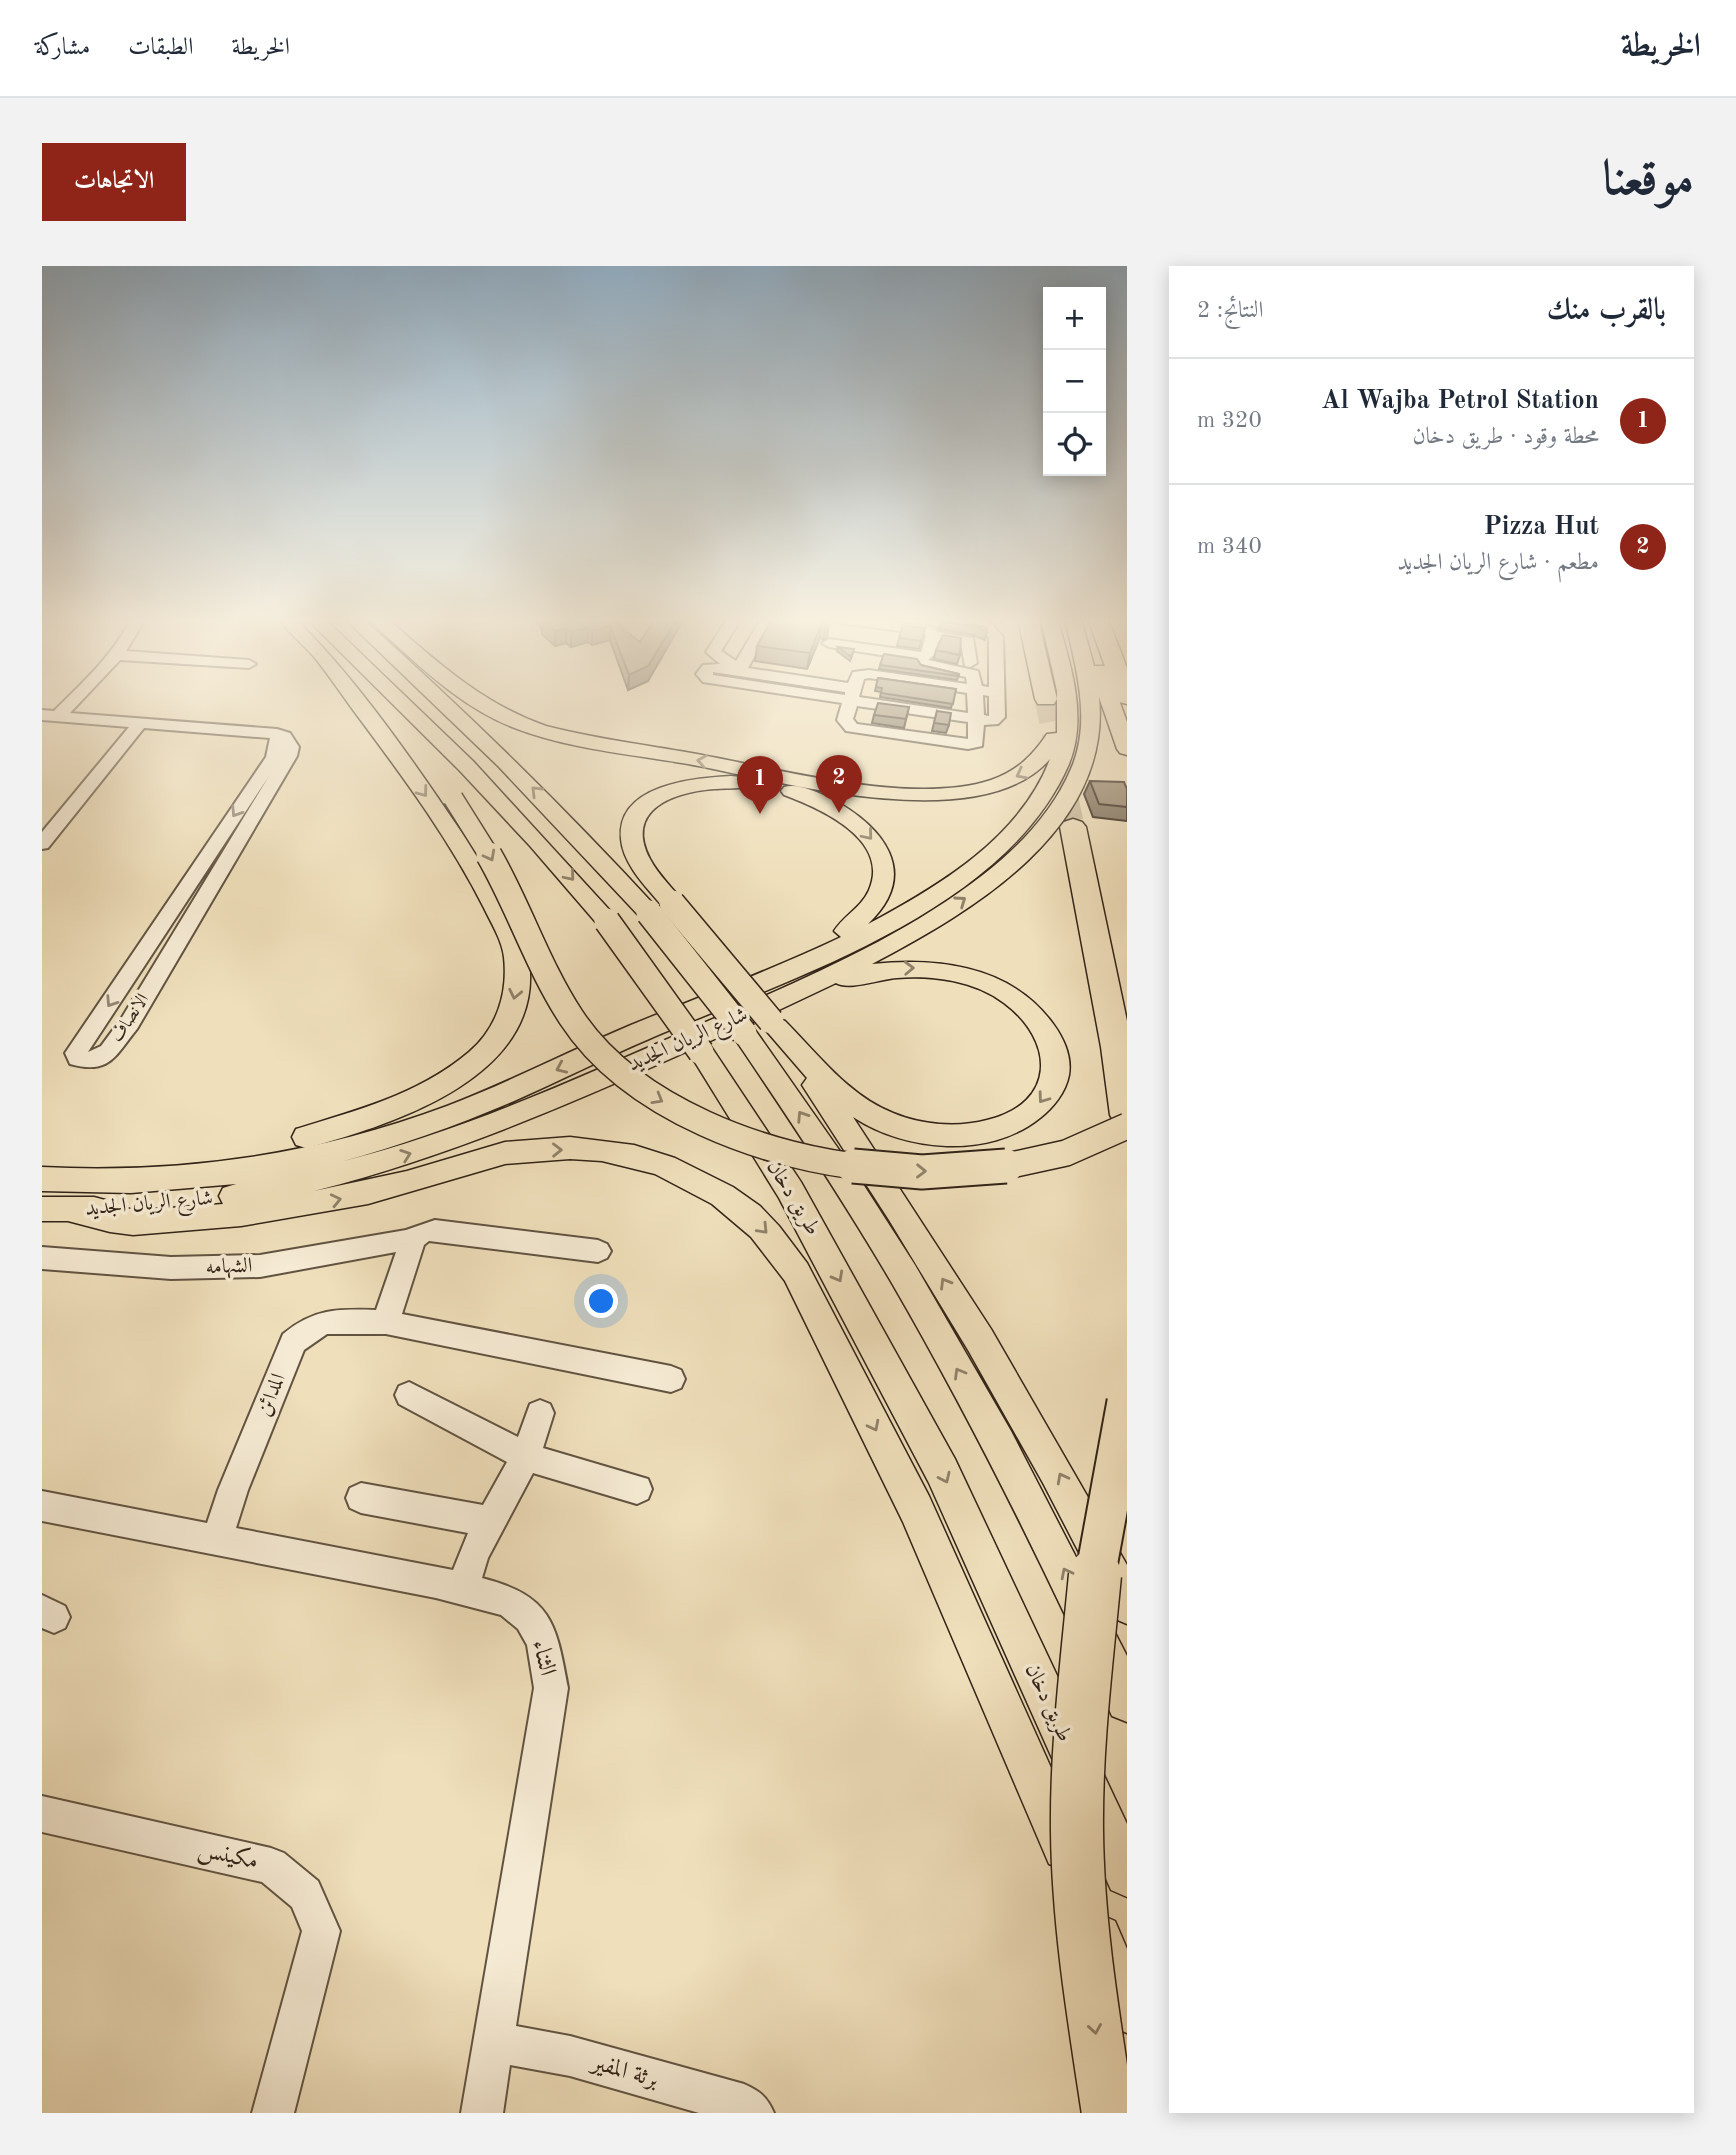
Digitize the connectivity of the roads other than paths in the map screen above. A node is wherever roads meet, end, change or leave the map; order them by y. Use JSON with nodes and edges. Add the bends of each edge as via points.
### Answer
{"nodes":[{"id":1,"x":358,"y":705,"type":"edge"},
{"id":2,"x":369,"y":705,"type":"edge"},
{"id":3,"x":404,"y":705,"type":"edge"},
{"id":4,"x":445,"y":705,"type":"edge"},
{"id":5,"x":471,"y":705,"type":"edge"},
{"id":6,"x":488,"y":705,"type":"edge"},
{"id":7,"x":849,"y":705,"type":"edge"},
{"id":8,"x":895,"y":705,"type":"edge"},
{"id":9,"x":975,"y":705,"type":"edge"},
{"id":10,"x":997,"y":705,"type":"edge"},
{"id":11,"x":1056,"y":705,"type":"edge"},
{"id":12,"x":1059,"y":705,"type":"edge"},
{"id":13,"x":1091,"y":705,"type":"edge"},
{"id":14,"x":1112,"y":705,"type":"edge"},
{"id":15,"x":914,"y":710,"type":"junction"},
{"id":16,"x":50,"y":715,"type":"edge"},
{"id":17,"x":977,"y":720,"type":"junction"},
{"id":18,"x":133,"y":722,"type":"junction"},
{"id":19,"x":277,"y":734,"type":"junction"},
{"id":20,"x":908,"y":736,"type":"junction"},
{"id":21,"x":1127,"y":749,"type":"edge"},
{"id":22,"x":42,"y":824,"type":"edge"},
{"id":23,"x":596,"y":826,"type":"dead end"},
{"id":24,"x":1073,"y":827,"type":"tunnel mouth"},
{"id":25,"x":42,"y":844,"type":"edge"},
{"id":26,"x":614,"y":844,"type":"dead end"},
{"id":27,"x":666,"y":896,"type":"junction"},
{"id":28,"x":752,"y":986,"type":"junction"},
{"id":29,"x":760,"y":1024,"type":"junction"},
{"id":30,"x":1127,"y":1115,"type":"edge"},
{"id":31,"x":1127,"y":1126,"type":"edge"},
{"id":32,"x":42,"y":1177,"type":"edge"},
{"id":33,"x":58,"y":1210,"type":"edge"},
{"id":34,"x":413,"y":1239,"type":"junction"},
{"id":35,"x":598,"y":1251,"type":"dead end"},
{"id":36,"x":42,"y":1258,"type":"edge"},
{"id":37,"x":386,"y":1322,"type":"junction"},
{"id":38,"x":671,"y":1379,"type":"dead end"},
{"id":39,"x":409,"y":1395,"type":"dead end"},
{"id":40,"x":1127,"y":1402,"type":"edge"},
{"id":41,"x":540,"y":1413,"type":"dead end"},
{"id":42,"x":526,"y":1457,"type":"junction"},
{"id":43,"x":637,"y":1489,"type":"dead end"},
{"id":44,"x":360,"y":1498,"type":"dead end"},
{"id":45,"x":42,"y":1506,"type":"edge"},
{"id":46,"x":492,"y":1522,"type":"junction"},
{"id":47,"x":217,"y":1539,"type":"junction"},
{"id":48,"x":463,"y":1589,"type":"junction"},
{"id":49,"x":1127,"y":1604,"type":"edge"},
{"id":50,"x":1127,"y":1701,"type":"edge"},
{"id":51,"x":42,"y":1814,"type":"edge"},
{"id":52,"x":1127,"y":1874,"type":"edge"},
{"id":53,"x":1127,"y":2009,"type":"edge"},
{"id":54,"x":493,"y":2042,"type":"junction"},
{"id":55,"x":273,"y":2113,"type":"edge"},
{"id":56,"x":482,"y":2113,"type":"edge"},
{"id":57,"x":752,"y":2113,"type":"edge"},
{"id":58,"x":1108,"y":2113,"type":"edge"}],
"edges":[{"from":1,"to":32,"type":"main road","one_way":true,"via":[[456,839],[509,934],[518,981],[504,1026],[478,1059],[446,1084],[362,1123],[187,1163]]},
{"from":2,"to":31,"type":"main road","one_way":true,"bridge":true,"via":[[453,798],[489,855],[571,1019],[597,1051],[653,1097],[706,1125],[780,1152],[841,1166],[929,1172],[1050,1158]]},
{"from":3,"to":52,"type":"main road","name":"طريق دخان","one_way":true,"bridge":true,"via":[[548,849],[607,921],[701,1052],[790,1190],[942,1471]]},
{"from":29,"to":4,"type":"main road","one_way":true,"bridge":true,"via":[[649,913],[589,845]]},
{"from":5,"to":23,"type":"main road"},
{"from":11,"to":6,"type":"main road","one_way":true,"via":[[1058,729],[1033,768],[983,788],[904,794],[542,729]]},
{"from":7,"to":20,"type":"street","via":[[845,720],[852,728]]},
{"from":8,"to":15,"type":"street"},
{"from":9,"to":17,"type":"street"},
{"from":10,"to":17,"type":"street","via":[[996,719]]},
{"from":12,"to":28,"type":"main road","name":"شارع الريان الجديد","via":[[1068,729],[1060,761],[1019,825],[980,863],[920,904]]},
{"from":29,"to":13,"type":"main road","name":"شارع الريان الجديد","one_way":true,"via":[[930,923],[992,879],[1038,836],[1082,767],[1092,723]]},
{"from":14,"to":21,"type":"main road"},
{"from":15,"to":17,"type":"street"},
{"from":15,"to":20,"type":"street"},
{"from":16,"to":18,"type":"street"},
{"from":17,"to":20,"type":"street","via":[[973,744]]},
{"from":18,"to":19,"type":"street"},
{"from":18,"to":22,"type":"street"},
{"from":18,"to":25,"type":"street"},
{"from":19,"to":19,"type":"street","name":"الانصاف","one_way":true,"via":[[280,746],[276,756],[76,1053],[78,1058],[104,1058],[129,1024],[289,756],[290,743]]},
{"from":24,"to":30,"type":"highway"},
{"from":26,"to":27,"type":"main road"},
{"from":27,"to":28,"type":"main road","one_way":true,"via":[[635,850],[631,830],[645,806],[668,792],[719,782],[774,786],[837,809],[867,833],[884,869],[881,895],[872,909],[825,945]]},
{"from":27,"to":29,"type":"main road","bridge":true},
{"from":28,"to":32,"type":"main road","name":"شارع الريان الجديد","one_way":true,"via":[[484,1102],[374,1142],[279,1165],[194,1178],[93,1182]]},
{"from":29,"to":29,"type":"main road","one_way":true,"via":[[868,972],[909,967],[953,972],[988,984],[1026,1009],[1049,1038],[1053,1079],[1031,1113],[1003,1128],[955,1136],[922,1132],[856,1106]]},
{"from":33,"to":29,"type":"main road","name":"شارع الريان الجديد","one_way":true,"via":[[235,1196],[341,1175],[466,1134]]},
{"from":49,"to":29,"type":"main road","one_way":true,"via":[[1059,1473],[906,1221]]},
{"from":50,"to":29,"type":"main road","one_way":true,"via":[[998,1440],[918,1301],[785,1089]]},
{"from":33,"to":53,"type":"main road","one_way":true,"via":[[116,1222],[237,1216],[394,1186],[506,1153],[596,1149],[674,1168],[749,1215],[796,1272],[916,1509],[1052,1815]]},
{"from":34,"to":35,"type":"street","via":[[436,1230]]},
{"from":34,"to":36,"type":"street","name":"الشهامه","via":[[260,1266],[172,1268]]},
{"from":34,"to":37,"type":"street"},
{"from":37,"to":38,"type":"street","name":"المدائن"},
{"from":37,"to":47,"type":"street","name":"المدائن","via":[[324,1323],[293,1342]]},
{"from":39,"to":42,"type":"street"},
{"from":40,"to":58,"type":"highway","one_way":true,"bridge":true,"via":[[1095,1574],[1080,1728],[1077,1832],[1088,1979]]},
{"from":41,"to":42,"type":"street"},
{"from":42,"to":43,"type":"street"},
{"from":42,"to":46,"type":"street"},
{"from":44,"to":46,"type":"street"},
{"from":45,"to":47,"type":"street","name":"الثناء"},
{"from":46,"to":48,"type":"street","via":[[474,1553]]},
{"from":47,"to":48,"type":"street","name":"الثناء"},
{"from":48,"to":54,"type":"street","name":"الثناء","via":[[510,1601],[529,1618],[542,1640],[551,1688]]},
{"from":51,"to":55,"type":"street","name":"مكينس","via":[[271,1866],[305,1894],[321,1931]]},
{"from":54,"to":56,"type":"street","name":"الثناء"},
{"from":54,"to":57,"type":"street","name":"برثة المفير","via":[[570,2056],[744,2105]]}]}
